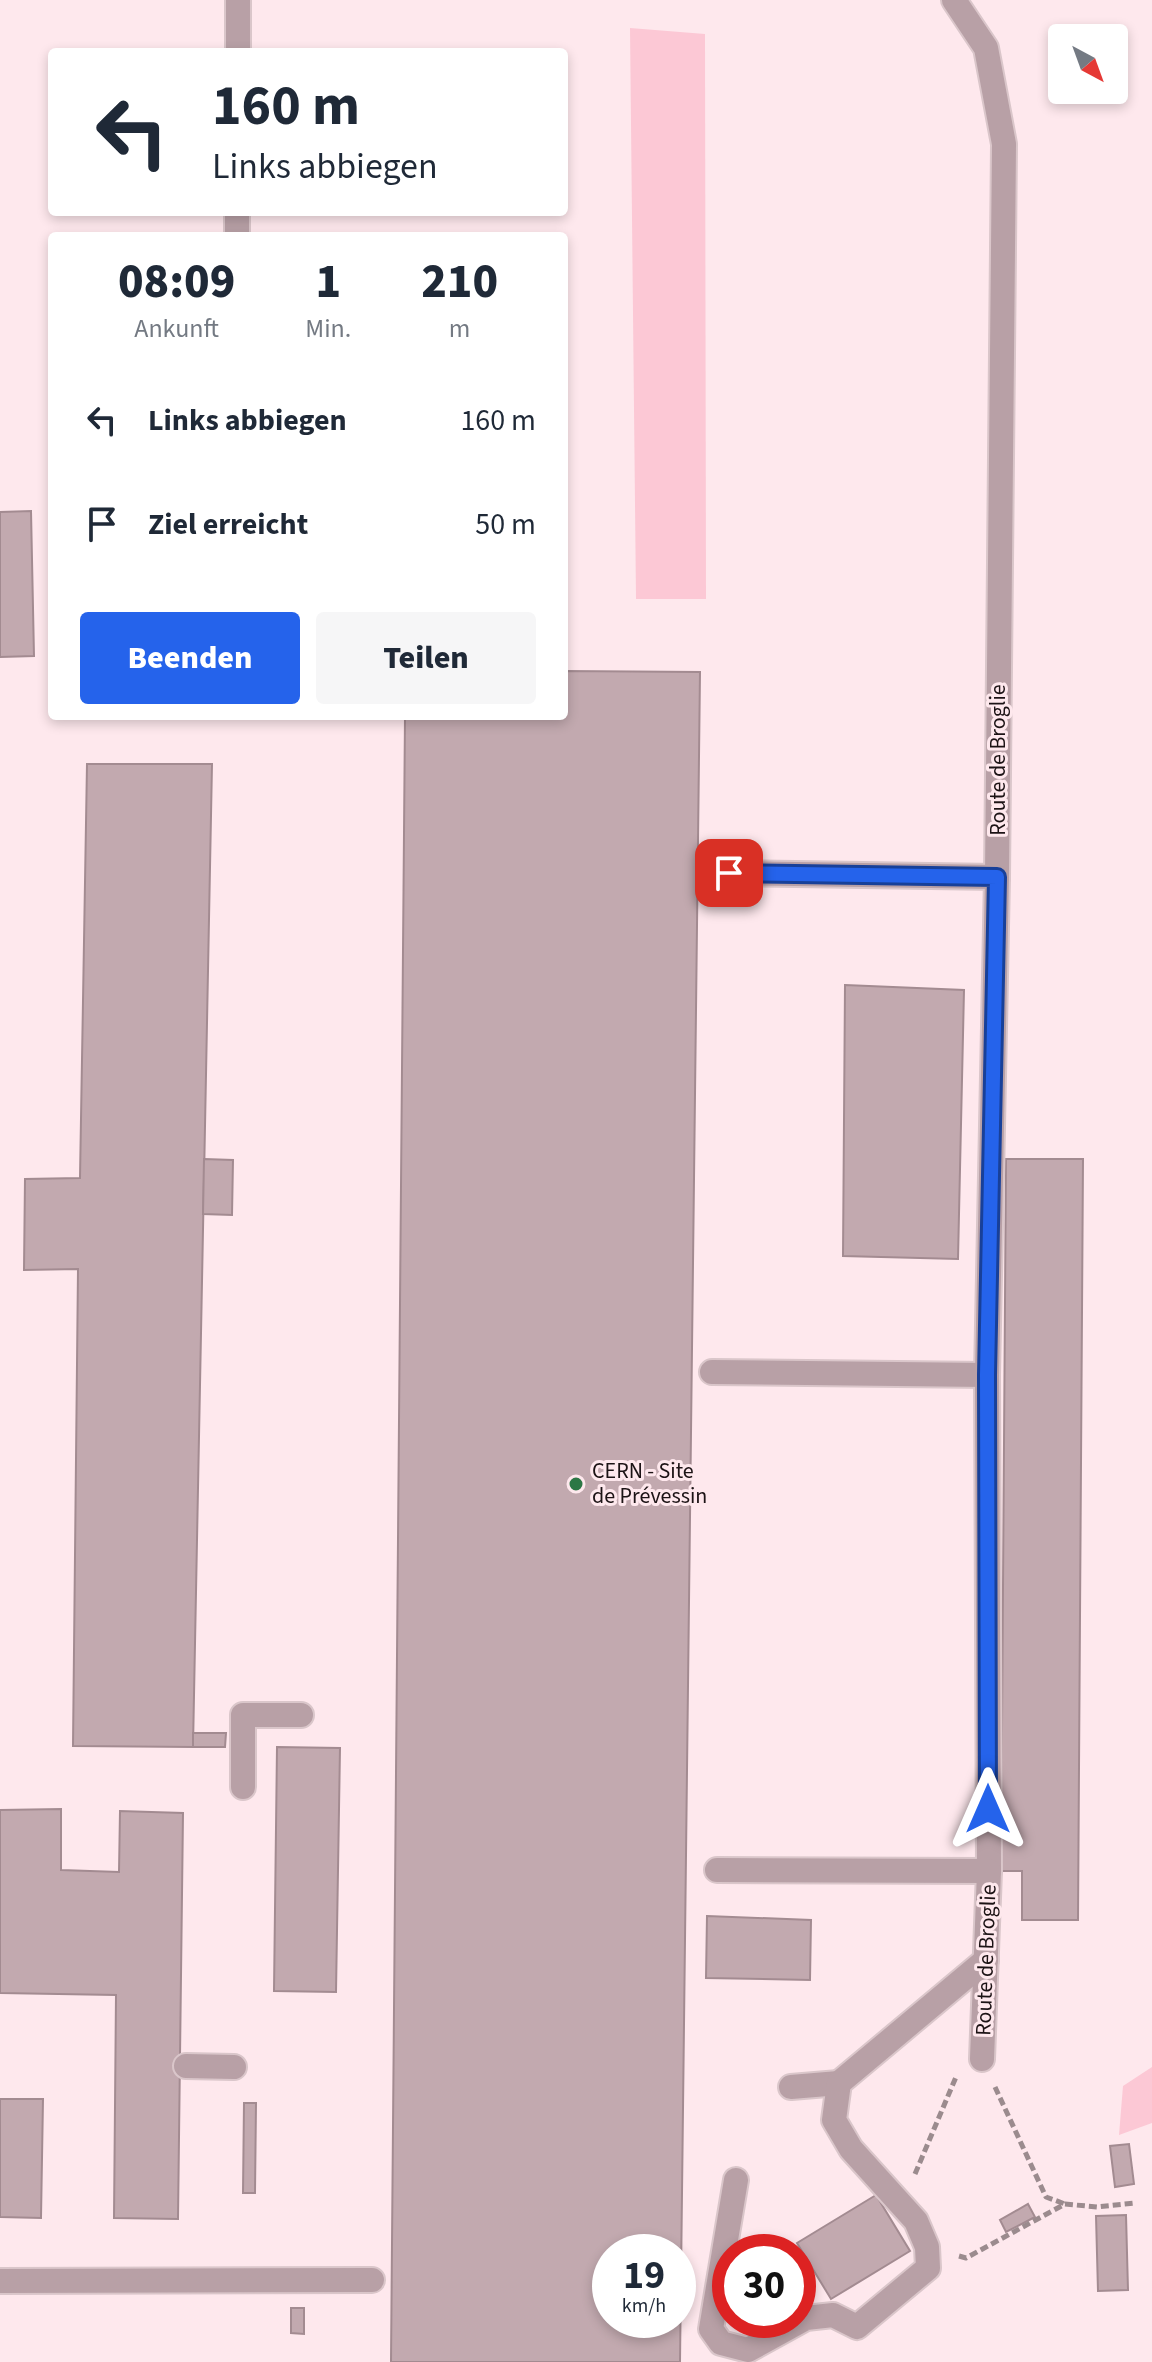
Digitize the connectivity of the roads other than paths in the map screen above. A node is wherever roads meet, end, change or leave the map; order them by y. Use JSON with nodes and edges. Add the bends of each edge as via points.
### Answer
{"nodes":[{"id":1,"x":238,"y":0,"type":"edge"},
{"id":2,"x":954,"y":0,"type":"edge"},
{"id":3,"x":238,"y":48,"type":"edge"},
{"id":4,"x":729,"y":873,"type":"dead end"},
{"id":5,"x":997,"y":877,"type":"junction"},
{"id":6,"x":712,"y":1372,"type":"dead end"},
{"id":7,"x":987,"y":1375,"type":"junction"},
{"id":8,"x":301,"y":1715,"type":"dead end"},
{"id":9,"x":243,"y":1787,"type":"dead end"},
{"id":10,"x":717,"y":1870,"type":"dead end"},
{"id":11,"x":989,"y":1871,"type":"junction"},
{"id":12,"x":986,"y":1960,"type":"junction"},
{"id":13,"x":982,"y":2059,"type":"road end"},
{"id":14,"x":186,"y":2066,"type":"dead end"},
{"id":15,"x":234,"y":2067,"type":"dead end"},
{"id":16,"x":839,"y":2083,"type":"junction"},
{"id":17,"x":791,"y":2087,"type":"dead end"},
{"id":18,"x":736,"y":2180,"type":"dead end"},
{"id":19,"x":372,"y":2280,"type":"dead end"},
{"id":20,"x":0,"y":2281,"type":"edge"}],
"edges":[{"from":1,"to":3,"type":"street"},
{"from":2,"to":5,"type":"street","name":"Route de Broglie","via":[[986,48],[1004,144]]},
{"from":4,"to":5,"type":"street"},
{"from":5,"to":7,"type":"street","name":"Route de Broglie"},
{"from":6,"to":7,"type":"street"},
{"from":7,"to":11,"type":"street","name":"Route de Broglie"},
{"from":8,"to":9,"type":"street","via":[[243,1715]]},
{"from":10,"to":11,"type":"street"},
{"from":11,"to":12,"type":"street","name":"Route de Broglie"},
{"from":12,"to":13,"type":"street","name":"Route de Broglie"},
{"from":12,"to":16,"type":"street"},
{"from":14,"to":15,"type":"street"},
{"from":16,"to":17,"type":"street"},
{"from":16,"to":18,"type":"street","via":[[834,2120],[851,2149],[916,2221],[927,2247],[928,2268],[857,2327],[833,2315],[806,2318],[748,2350],[721,2343],[711,2329]]},
{"from":19,"to":20,"type":"street"}]}
